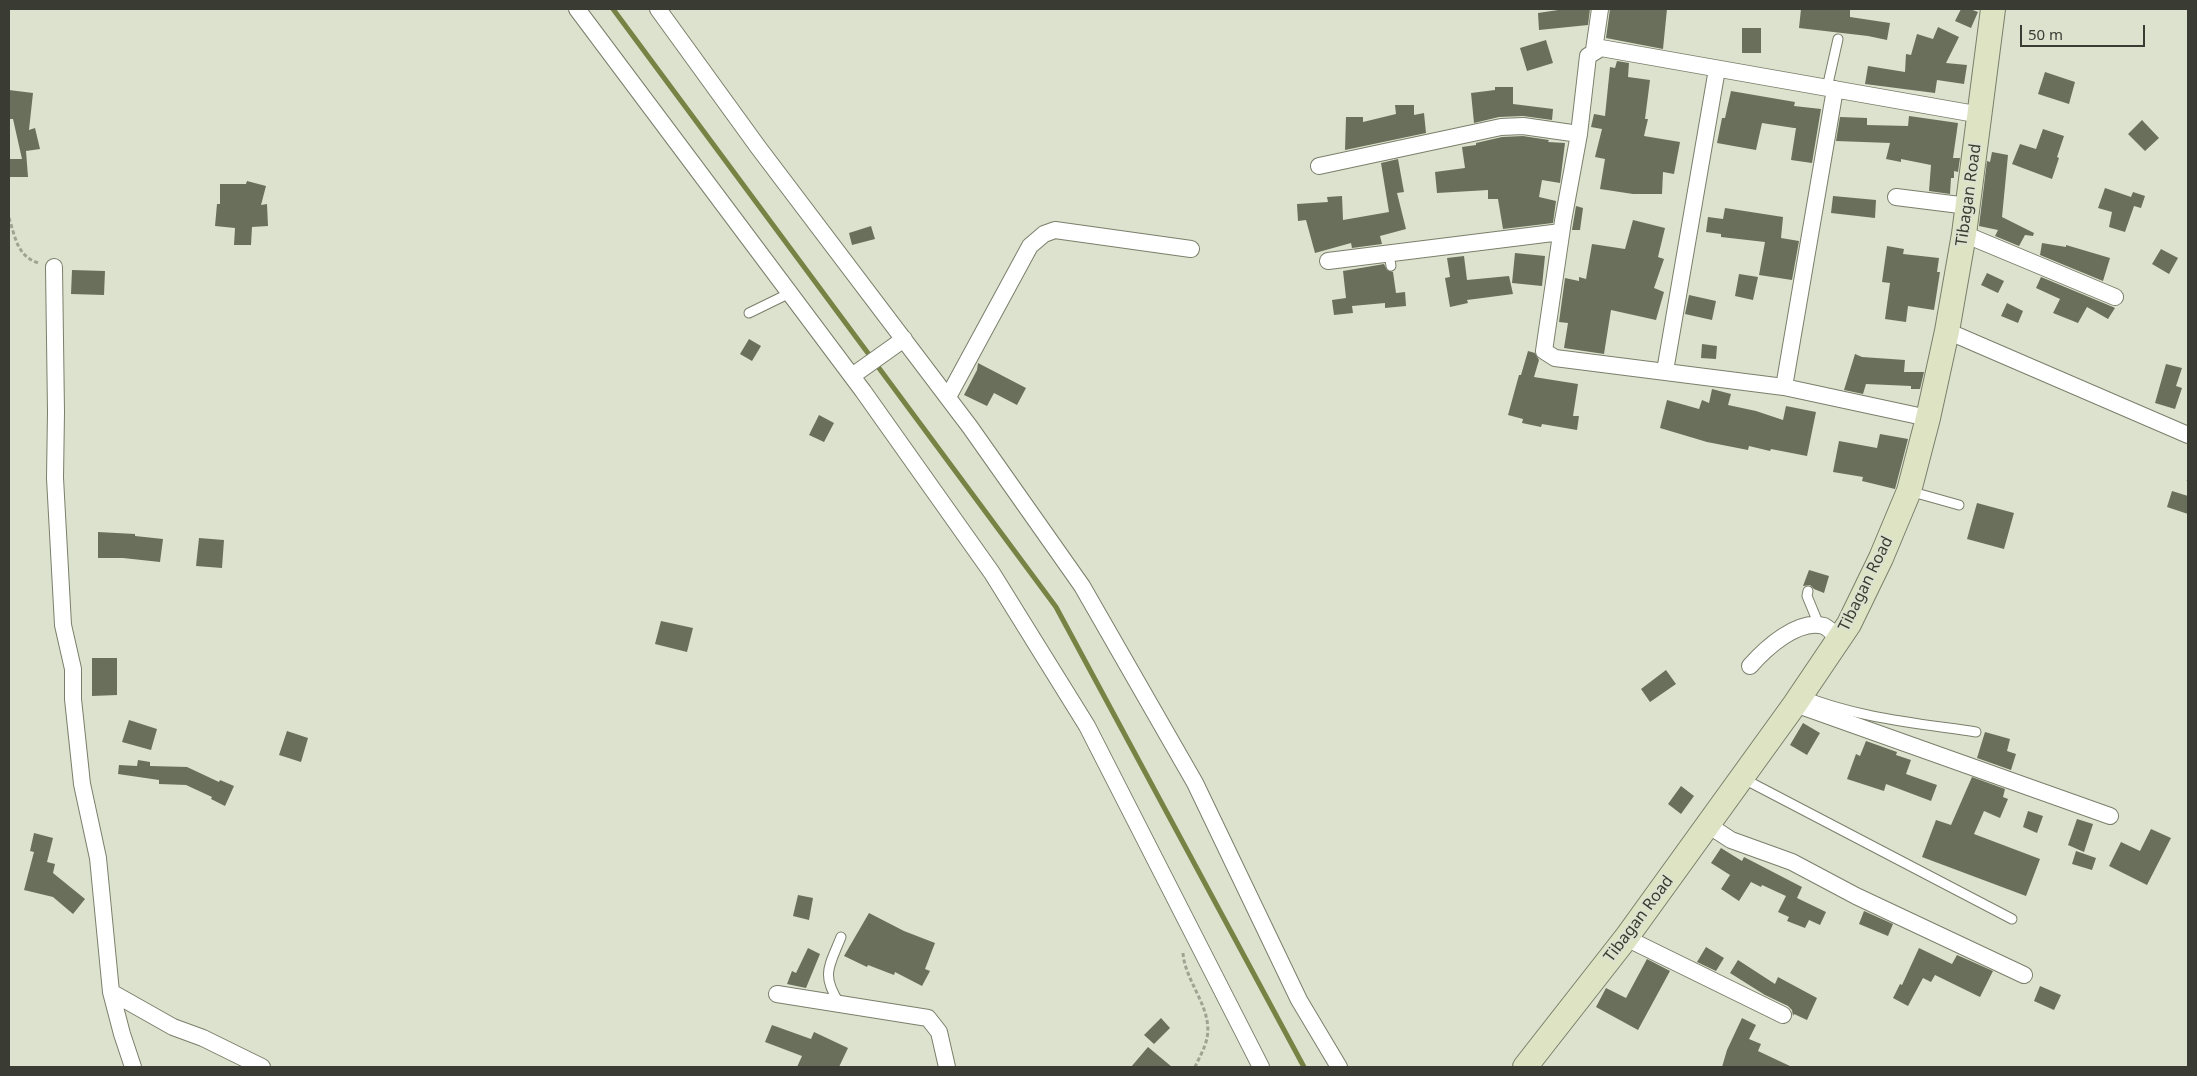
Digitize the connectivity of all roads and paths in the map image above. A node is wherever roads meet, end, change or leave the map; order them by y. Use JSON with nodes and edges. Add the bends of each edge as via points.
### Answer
{"nodes":[{"id":1,"x":577,"y":9,"type":"edge"},
{"id":2,"x":658,"y":9,"type":"edge"},
{"id":3,"x":1600,"y":9,"type":"edge"},
{"id":4,"x":1993,"y":9,"type":"edge"},
{"id":5,"x":1838,"y":39,"type":"dead end"},
{"id":6,"x":1594,"y":50,"type":"junction"},
{"id":7,"x":1717,"y":69,"type":"junction"},
{"id":8,"x":1831,"y":89,"type":"junction"},
{"id":9,"x":1981,"y":114,"type":"junction"},
{"id":10,"x":1579,"y":134,"type":"junction"},
{"id":11,"x":1319,"y":166,"type":"dead end"},
{"id":12,"x":1896,"y":197,"type":"dead end"},
{"id":13,"x":1968,"y":206,"type":"junction"},
{"id":14,"x":9,"y":218,"type":"edge"},
{"id":15,"x":1561,"y":232,"type":"junction"},
{"id":16,"x":1964,"y":234,"type":"junction"},
{"id":17,"x":1191,"y":249,"type":"dead end"},
{"id":18,"x":1328,"y":261,"type":"dead end"},
{"id":19,"x":54,"y":267,"type":"joint"},
{"id":20,"x":790,"y":293,"type":"junction"},
{"id":21,"x":2115,"y":297,"type":"dead end"},
{"id":22,"x":749,"y":313,"type":"dead end"},
{"id":23,"x":1947,"y":331,"type":"junction"},
{"id":24,"x":899,"y":342,"type":"junction"},
{"id":25,"x":1664,"y":371,"type":"junction"},
{"id":26,"x":856,"y":372,"type":"junction"},
{"id":27,"x":1784,"y":386,"type":"junction"},
{"id":28,"x":948,"y":397,"type":"junction"},
{"id":29,"x":1928,"y":418,"type":"junction"},
{"id":30,"x":2188,"y":435,"type":"edge"},
{"id":31,"x":1908,"y":491,"type":"junction"},
{"id":32,"x":1959,"y":505,"type":"dead end"},
{"id":33,"x":1808,"y":591,"type":"dead end"},
{"id":34,"x":1819,"y":625,"type":"junction"},
{"id":35,"x":1839,"y":639,"type":"junction"},
{"id":36,"x":1750,"y":666,"type":"dead end"},
{"id":37,"x":1798,"y":700,"type":"junction"},
{"id":38,"x":1976,"y":732,"type":"dead end"},
{"id":39,"x":1742,"y":778,"type":"junction"},
{"id":40,"x":2110,"y":816,"type":"dead end"},
{"id":41,"x":1708,"y":825,"type":"junction"},
{"id":42,"x":2012,"y":919,"type":"dead end"},
{"id":43,"x":1188,"y":925,"type":"junction"},
{"id":44,"x":841,"y":937,"type":"dead end"},
{"id":45,"x":1626,"y":938,"type":"junction"},
{"id":46,"x":2024,"y":976,"type":"dead end"},
{"id":47,"x":111,"y":992,"type":"junction"},
{"id":48,"x":777,"y":994,"type":"dead end"},
{"id":49,"x":839,"y":1003,"type":"junction"},
{"id":50,"x":1783,"y":1016,"type":"dead end"},
{"id":51,"x":133,"y":1067,"type":"edge"},
{"id":52,"x":262,"y":1067,"type":"edge"},
{"id":53,"x":947,"y":1067,"type":"edge"},
{"id":54,"x":1195,"y":1067,"type":"edge"},
{"id":55,"x":1261,"y":1067,"type":"edge"},
{"id":56,"x":1339,"y":1067,"type":"edge"},
{"id":57,"x":1525,"y":1067,"type":"edge"}],
"edges":[{"from":1,"to":20,"type":"street"},
{"from":2,"to":24,"type":"street"},
{"from":3,"to":6,"type":"street"},
{"from":4,"to":9,"type":"main road","name":"Tibagan Road"},
{"from":5,"to":8,"type":"lane"},
{"from":6,"to":7,"type":"street","via":[[1601,48]]},
{"from":6,"to":10,"type":"street","via":[[1588,56]]},
{"from":7,"to":8,"type":"street"},
{"from":7,"to":25,"type":"street"},
{"from":8,"to":9,"type":"street"},
{"from":8,"to":27,"type":"street"},
{"from":9,"to":13,"type":"main road","name":"Tibagan Road"},
{"from":10,"to":11,"type":"street","via":[[1523,126],[1502,127]]},
{"from":10,"to":15,"type":"street"},
{"from":12,"to":13,"type":"street"},
{"from":13,"to":16,"type":"main road","name":"Tibagan Road"},
{"from":14,"to":19,"type":"path","via":[[19,250],[33,262]]},
{"from":15,"to":18,"type":"street","via":[[1390,260]]},
{"from":15,"to":25,"type":"street","via":[[1546,354],[1555,358]]},
{"from":16,"to":21,"type":"street"},
{"from":16,"to":23,"type":"main road","name":"Tibagan Road"},
{"from":17,"to":28,"type":"street","via":[[1055,230],[1044,234],[1030,246]]},
{"from":19,"to":47,"type":"street","via":[[55,478],[63,625],[72,669],[82,784],[98,858]]},
{"from":20,"to":22,"type":"lane"},
{"from":20,"to":26,"type":"street"},
{"from":23,"to":29,"type":"main road","name":"Tibagan Road"},
{"from":23,"to":30,"type":"street"},
{"from":24,"to":26,"type":"street"},
{"from":24,"to":28,"type":"street"},
{"from":25,"to":27,"type":"street"},
{"from":26,"to":43,"type":"street","via":[[992,573],[1087,726]]},
{"from":27,"to":29,"type":"street"},
{"from":28,"to":56,"type":"street","via":[[1082,586],[1195,783],[1299,1000]]},
{"from":29,"to":31,"type":"main road","name":"Tibagan Road"},
{"from":31,"to":32,"type":"lane"},
{"from":31,"to":35,"type":"main road","name":"Tibagan Road","via":[[1881,558]]},
{"from":33,"to":34,"type":"lane"},
{"from":34,"to":35,"type":"street"},
{"from":34,"to":36,"type":"street","via":[[1782,636]]},
{"from":35,"to":37,"type":"main road","name":"Tibagan Road"},
{"from":37,"to":38,"type":"lane","via":[[1863,715]]},
{"from":37,"to":39,"type":"main road","name":"Tibagan Road"},
{"from":37,"to":40,"type":"street"},
{"from":39,"to":41,"type":"main road","name":"Tibagan Road"},
{"from":39,"to":42,"type":"lane"},
{"from":41,"to":45,"type":"main road","name":"Tibagan Road"},
{"from":41,"to":46,"type":"street","via":[[1731,840],[1792,862]]},
{"from":43,"to":54,"type":"path","via":[[1183,946],[1184,963],[1206,1013],[1207,1037]]},
{"from":43,"to":55,"type":"street"},
{"from":44,"to":49,"type":"lane","via":[[827,980]]},
{"from":45,"to":50,"type":"street"},
{"from":45,"to":57,"type":"main road","name":"Tibagan Road"},
{"from":47,"to":51,"type":"street"},
{"from":47,"to":52,"type":"street","via":[[173,1027]]},
{"from":48,"to":49,"type":"street"},
{"from":49,"to":53,"type":"street","via":[[928,1018],[939,1032]]}]}
